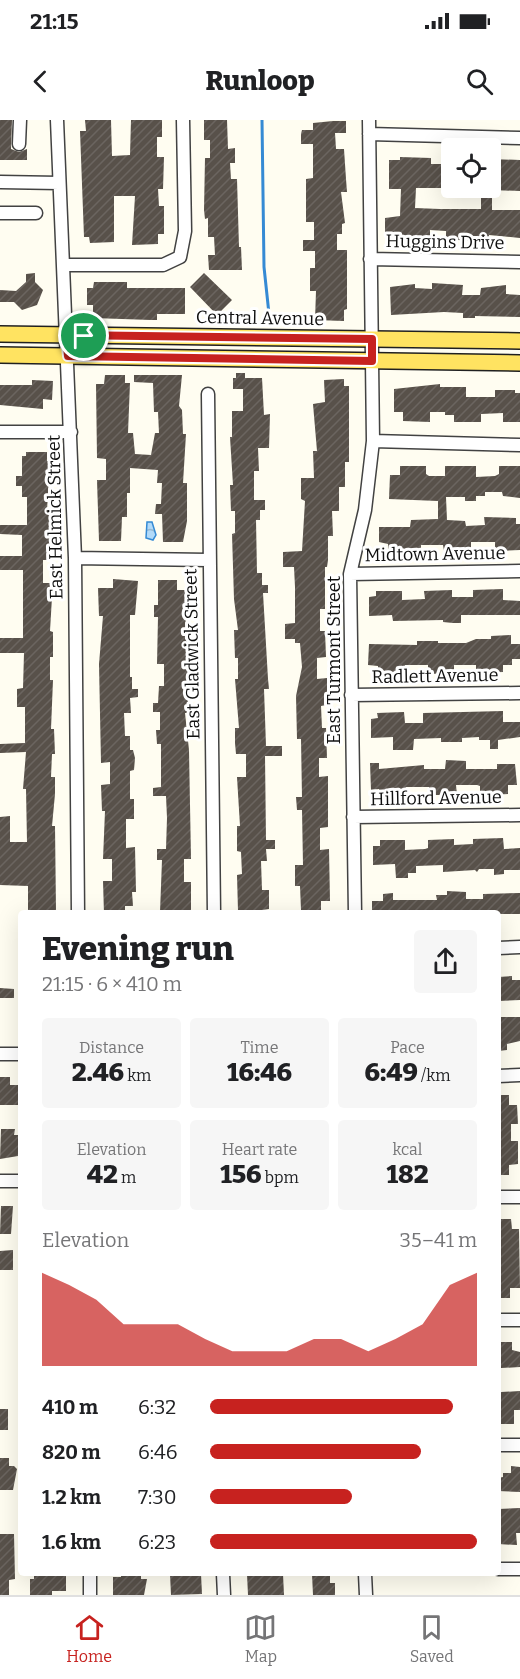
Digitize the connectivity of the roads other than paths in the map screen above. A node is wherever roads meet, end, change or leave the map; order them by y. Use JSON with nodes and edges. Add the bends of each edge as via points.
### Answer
{"nodes":[{"id":1,"x":20,"y":120,"type":"edge"},
{"id":2,"x":57,"y":120,"type":"edge"},
{"id":3,"x":183,"y":120,"type":"edge"},
{"id":4,"x":369,"y":120,"type":"edge"},
{"id":5,"x":369,"y":134,"type":"junction"},
{"id":6,"x":520,"y":138,"type":"edge"},
{"id":7,"x":19,"y":144,"type":"dead end"},
{"id":8,"x":0,"y":182,"type":"edge"},
{"id":9,"x":59,"y":183,"type":"junction"},
{"id":10,"x":0,"y":213,"type":"edge"},
{"id":11,"x":36,"y":213,"type":"dead end"},
{"id":12,"x":370,"y":259,"type":"junction"},
{"id":13,"x":520,"y":262,"type":"edge"},
{"id":14,"x":64,"y":265,"type":"junction"},
{"id":15,"x":0,"y":334,"type":"edge"},
{"id":16,"x":66,"y":335,"type":"junction"},
{"id":17,"x":372,"y":339,"type":"junction"},
{"id":18,"x":520,"y":341,"type":"edge"},
{"id":19,"x":0,"y":355,"type":"edge"},
{"id":20,"x":68,"y":356,"type":"junction"},
{"id":21,"x":372,"y":361,"type":"junction"},
{"id":22,"x":520,"y":363,"type":"edge"},
{"id":23,"x":208,"y":394,"type":"dead end"},
{"id":24,"x":0,"y":432,"type":"edge"},
{"id":25,"x":71,"y":432,"type":"junction"},
{"id":26,"x":373,"y":441,"type":"junction"},
{"id":27,"x":520,"y":444,"type":"edge"},
{"id":28,"x":75,"y":558,"type":"junction"},
{"id":29,"x":208,"y":560,"type":"junction"},
{"id":30,"x":520,"y":571,"type":"edge"},
{"id":31,"x":350,"y":573,"type":"junction"},
{"id":32,"x":520,"y":693,"type":"edge"},
{"id":33,"x":351,"y":695,"type":"junction"},
{"id":34,"x":520,"y":815,"type":"edge"},
{"id":35,"x":353,"y":817,"type":"junction"},
{"id":36,"x":78,"y":910,"type":"edge"},
{"id":37,"x":214,"y":910,"type":"edge"},
{"id":38,"x":355,"y":910,"type":"edge"},
{"id":39,"x":520,"y":947,"type":"edge"},
{"id":40,"x":501,"y":948,"type":"edge"},
{"id":41,"x":0,"y":1054,"type":"edge"},
{"id":42,"x":18,"y":1054,"type":"edge"},
{"id":43,"x":520,"y":1075,"type":"edge"},
{"id":44,"x":501,"y":1076,"type":"edge"},
{"id":45,"x":0,"y":1181,"type":"edge"},
{"id":46,"x":18,"y":1181,"type":"edge"},
{"id":47,"x":501,"y":1197,"type":"edge"},
{"id":48,"x":520,"y":1197,"type":"edge"},
{"id":49,"x":501,"y":1320,"type":"edge"},
{"id":50,"x":520,"y":1320,"type":"edge"},
{"id":51,"x":501,"y":1445,"type":"edge"},
{"id":52,"x":520,"y":1445,"type":"edge"},
{"id":53,"x":501,"y":1569,"type":"edge"},
{"id":54,"x":520,"y":1569,"type":"edge"},
{"id":55,"x":90,"y":1576,"type":"edge"},
{"id":56,"x":223,"y":1576,"type":"edge"},
{"id":57,"x":365,"y":1576,"type":"edge"},
{"id":58,"x":90,"y":1595,"type":"edge"},
{"id":59,"x":224,"y":1595,"type":"edge"},
{"id":60,"x":366,"y":1595,"type":"edge"}],
"edges":[{"from":1,"to":7,"type":"street"},
{"from":2,"to":9,"type":"street","name":"East Helmick Street"},
{"from":3,"to":14,"type":"street","via":[[185,231],[180,257],[163,265]]},
{"from":4,"to":5,"type":"street","name":"East Turmont Street"},
{"from":5,"to":6,"type":"street"},
{"from":5,"to":12,"type":"street","name":"East Turmont Street"},
{"from":8,"to":9,"type":"street"},
{"from":9,"to":14,"type":"street","name":"East Helmick Street"},
{"from":10,"to":11,"type":"street"},
{"from":12,"to":13,"type":"street","name":"Huggins Drive"},
{"from":12,"to":17,"type":"street","name":"East Turmont Street"},
{"from":14,"to":16,"type":"street","name":"East Helmick Street"},
{"from":15,"to":16,"type":"main road","name":"Central Avenue"},
{"from":16,"to":17,"type":"main road","name":"Central Avenue"},
{"from":16,"to":20,"type":"street","name":"East Helmick Street"},
{"from":17,"to":18,"type":"main road","name":"Central Avenue"},
{"from":17,"to":21,"type":"street","name":"East Turmont Street"},
{"from":19,"to":20,"type":"main road"},
{"from":20,"to":21,"type":"main road"},
{"from":20,"to":25,"type":"street","name":"East Helmick Street"},
{"from":21,"to":22,"type":"main road"},
{"from":21,"to":26,"type":"street","name":"East Turmont Street"},
{"from":23,"to":29,"type":"street","name":"East Gladwick Street"},
{"from":24,"to":25,"type":"street"},
{"from":25,"to":28,"type":"street","name":"East Helmick Street"},
{"from":26,"to":27,"type":"street"},
{"from":26,"to":31,"type":"street","name":"East Turmont Street","via":[[365,510]]},
{"from":28,"to":29,"type":"street"},
{"from":28,"to":36,"type":"street","name":"East Helmick Street"},
{"from":29,"to":37,"type":"street","name":"East Gladwick Street"},
{"from":30,"to":31,"type":"street","name":"Midtown Avenue"},
{"from":31,"to":33,"type":"street","name":"East Turmont Street"},
{"from":32,"to":33,"type":"street","name":"Radlett Avenue"},
{"from":33,"to":35,"type":"street","name":"East Turmont Street"},
{"from":34,"to":35,"type":"street","name":"Hillford Avenue"},
{"from":35,"to":38,"type":"street","name":"East Turmont Street"},
{"from":39,"to":40,"type":"street"},
{"from":41,"to":42,"type":"street"},
{"from":43,"to":44,"type":"street"},
{"from":45,"to":46,"type":"street"},
{"from":47,"to":48,"type":"street"},
{"from":49,"to":50,"type":"street"},
{"from":51,"to":52,"type":"street"},
{"from":53,"to":54,"type":"street"},
{"from":55,"to":58,"type":"street"},
{"from":56,"to":59,"type":"street"},
{"from":57,"to":60,"type":"street"}]}
